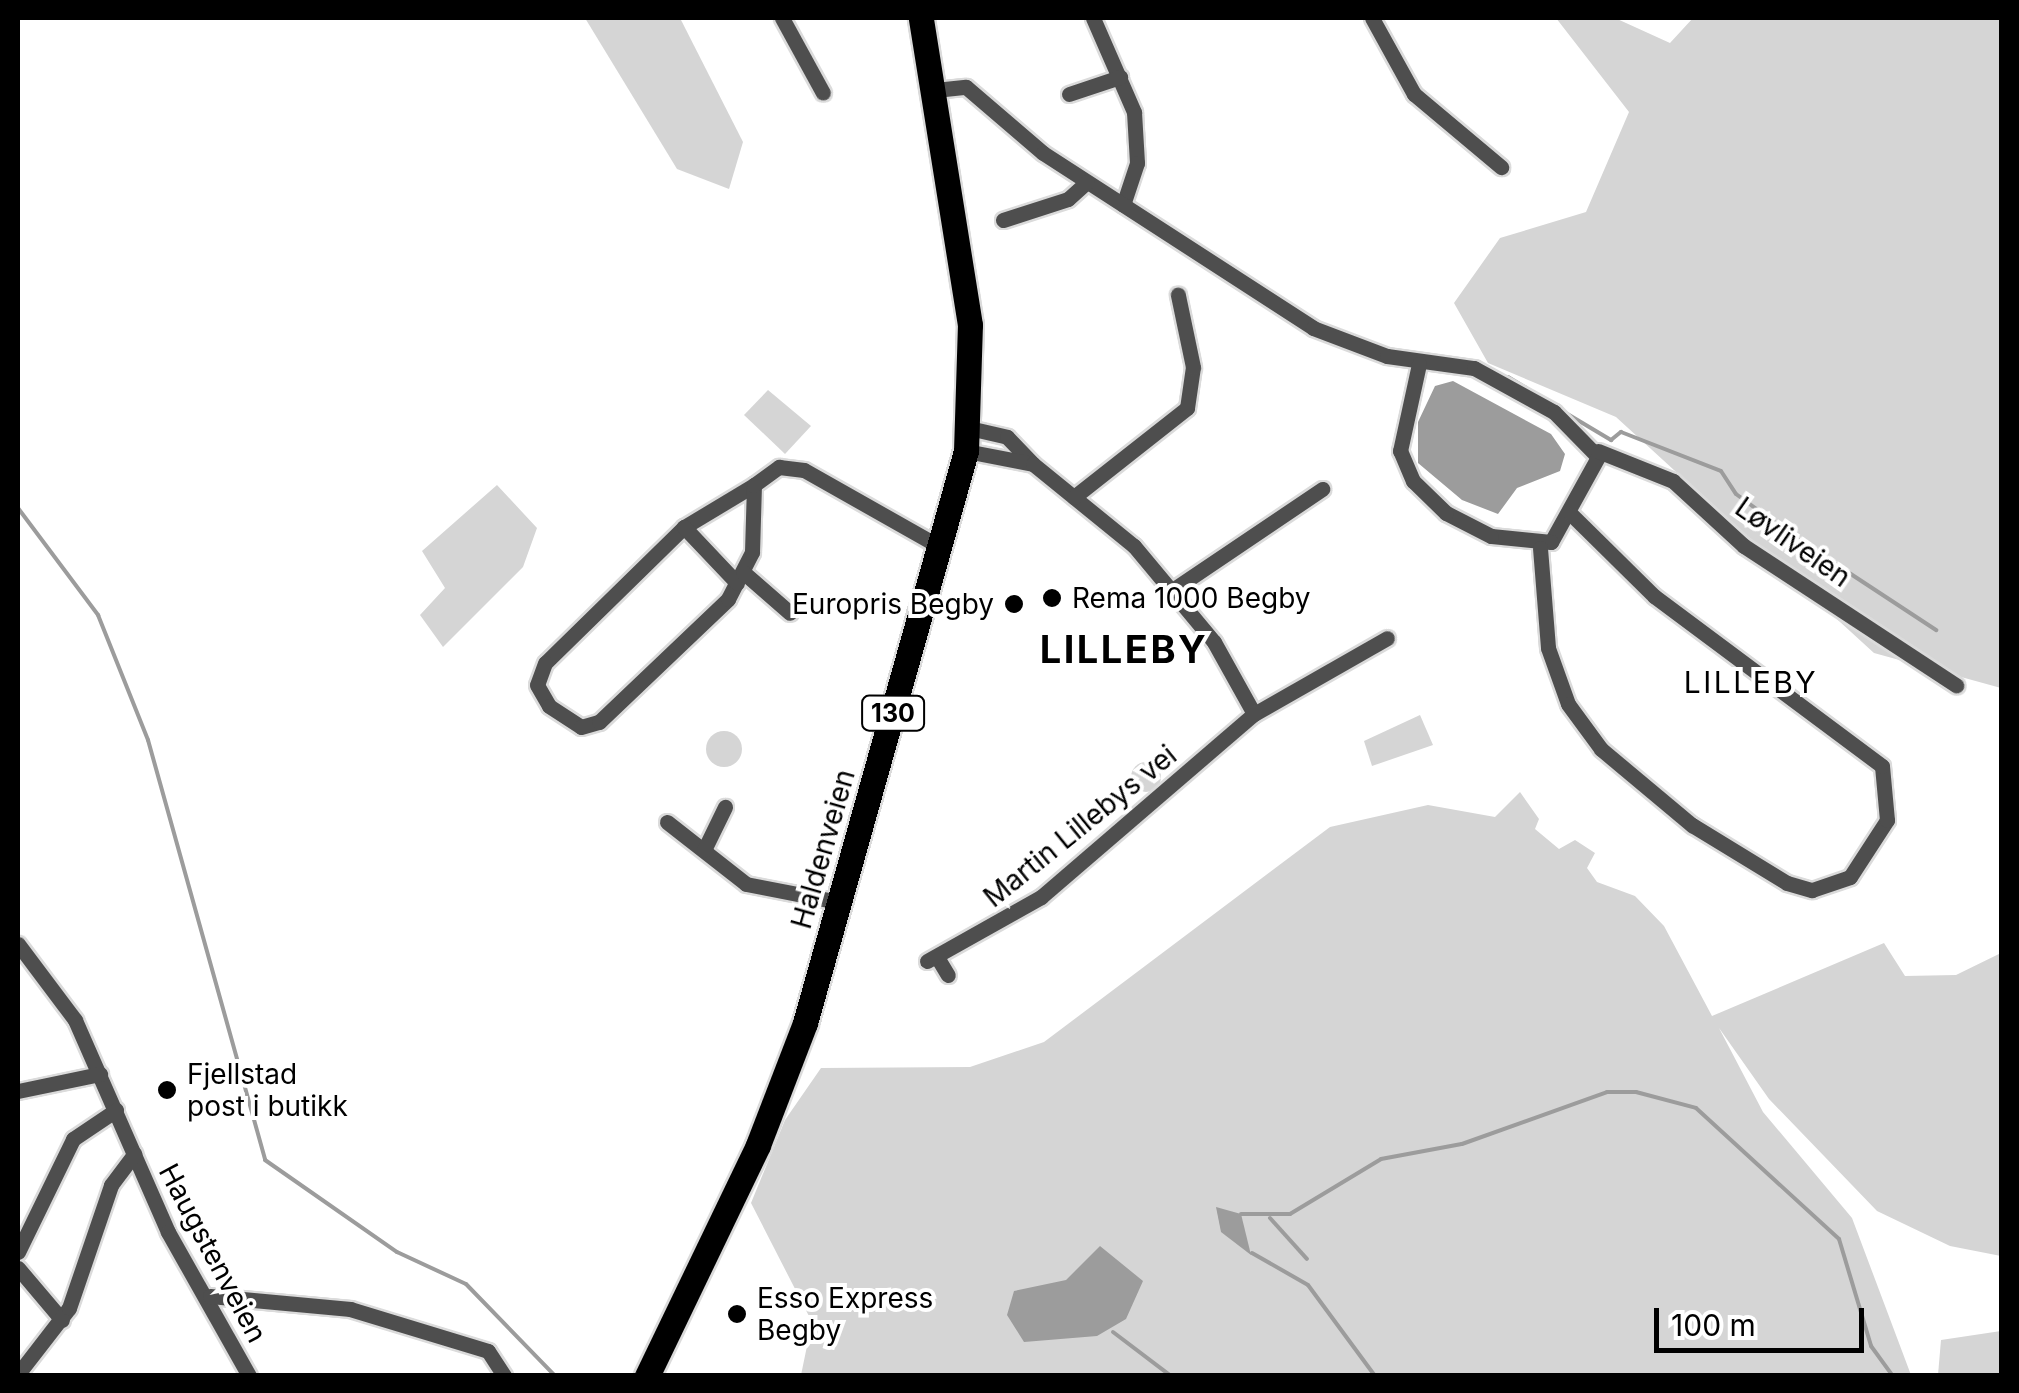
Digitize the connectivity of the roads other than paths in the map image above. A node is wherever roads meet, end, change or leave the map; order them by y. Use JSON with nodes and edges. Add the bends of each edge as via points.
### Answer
{"nodes":[{"id":1,"x":782,"y":18,"type":"edge"},
{"id":2,"x":921,"y":18,"type":"edge"},
{"id":3,"x":1093,"y":18,"type":"edge"},
{"id":4,"x":1372,"y":18,"type":"edge"},
{"id":5,"x":1120,"y":77,"type":"junction"},
{"id":6,"x":935,"y":90,"type":"junction"},
{"id":7,"x":823,"y":93,"type":"dead end"},
{"id":8,"x":1069,"y":94,"type":"dead end"},
{"id":9,"x":1501,"y":167,"type":"dead end"},
{"id":10,"x":1088,"y":182,"type":"junction"},
{"id":11,"x":1123,"y":205,"type":"junction"},
{"id":12,"x":1004,"y":220,"type":"dead end"},
{"id":13,"x":1178,"y":296,"type":"dead end"},
{"id":14,"x":1420,"y":364,"type":"junction"},
{"id":15,"x":968,"y":439,"type":"junction"},
{"id":16,"x":1598,"y":451,"type":"junction"},
{"id":17,"x":1032,"y":464,"type":"junction"},
{"id":18,"x":754,"y":486,"type":"junction"},
{"id":19,"x":1322,"y":489,"type":"dead end"},
{"id":20,"x":1074,"y":497,"type":"junction"},
{"id":21,"x":1572,"y":515,"type":"junction"},
{"id":22,"x":684,"y":527,"type":"junction"},
{"id":23,"x":942,"y":548,"type":"junction"},
{"id":24,"x":1540,"y":548,"type":"junction"},
{"id":25,"x":740,"y":578,"type":"junction"},
{"id":26,"x":1174,"y":589,"type":"junction"},
{"id":27,"x":790,"y":614,"type":"dead end"},
{"id":28,"x":1387,"y":638,"type":"dead end"},
{"id":29,"x":1956,"y":685,"type":"dead end"},
{"id":30,"x":1254,"y":714,"type":"junction"},
{"id":31,"x":725,"y":807,"type":"dead end"},
{"id":32,"x":667,"y":822,"type":"dead end"},
{"id":33,"x":704,"y":850,"type":"junction"},
{"id":34,"x":839,"y":902,"type":"junction"},
{"id":35,"x":18,"y":944,"type":"edge"},
{"id":36,"x":948,"y":975,"type":"dead end"},
{"id":37,"x":100,"y":1074,"type":"junction"},
{"id":38,"x":18,"y":1091,"type":"edge"},
{"id":39,"x":116,"y":1110,"type":"junction"},
{"id":40,"x":134,"y":1154,"type":"junction"},
{"id":41,"x":18,"y":1252,"type":"edge"},
{"id":42,"x":18,"y":1268,"type":"edge"},
{"id":43,"x":210,"y":1296,"type":"junction"},
{"id":44,"x":62,"y":1320,"type":"junction"},
{"id":45,"x":504,"y":1373,"type":"edge"},
{"id":46,"x":18,"y":1374,"type":"edge"},
{"id":47,"x":249,"y":1376,"type":"edge"},
{"id":48,"x":646,"y":1376,"type":"edge"}],
"edges":[{"from":1,"to":7,"type":"street"},
{"from":2,"to":6,"type":"main road","name":"Haldenveien","number":"130"},
{"from":3,"to":5,"type":"street"},
{"from":4,"to":9,"type":"street","via":[[1414,94]]},
{"from":5,"to":8,"type":"street"},
{"from":5,"to":11,"type":"street","via":[[1138,142]]},
{"from":6,"to":10,"type":"street","via":[[966,87]]},
{"from":6,"to":15,"type":"main road","name":"Haldenveien","number":"130","via":[[970,325]]},
{"from":10,"to":11,"type":"street"},
{"from":10,"to":12,"type":"street","via":[[1068,200]]},
{"from":11,"to":14,"type":"street","via":[[1313,328]]},
{"from":13,"to":20,"type":"street","via":[[1192,368],[1188,408]]},
{"from":14,"to":16,"type":"street","via":[[1474,368],[1554,412]]},
{"from":14,"to":24,"type":"street","via":[[1400,450],[1413,481],[1446,513]]},
{"from":15,"to":17,"type":"street"},
{"from":15,"to":17,"type":"street","via":[[1006,437]]},
{"from":15,"to":23,"type":"main road","name":"Haldenveien","number":"130"},
{"from":16,"to":21,"type":"street"},
{"from":16,"to":29,"type":"street","name":"Løvliveien","via":[[1672,481],[1744,546]]},
{"from":17,"to":20,"type":"street"},
{"from":18,"to":22,"type":"street"},
{"from":18,"to":23,"type":"street","via":[[779,468],[804,470]]},
{"from":18,"to":25,"type":"street"},
{"from":19,"to":26,"type":"street"},
{"from":20,"to":26,"type":"street"},
{"from":21,"to":24,"type":"street"},
{"from":21,"to":24,"type":"street","via":[[1654,596],[1882,766],[1888,820],[1850,877],[1812,890],[1786,883],[1692,825],[1601,750],[1568,704],[1548,648]]},
{"from":22,"to":25,"type":"street"},
{"from":22,"to":25,"type":"street","via":[[545,663],[537,685],[549,706],[581,727],[599,722]]},
{"from":23,"to":34,"type":"main road","name":"Haldenveien","number":"130"},
{"from":25,"to":27,"type":"street"},
{"from":26,"to":30,"type":"street"},
{"from":28,"to":30,"type":"street","name":"Martin Lillebys vei"},
{"from":30,"to":36,"type":"street","name":"Martin Lillebys vei","via":[[1042,897],[932,959]]},
{"from":31,"to":33,"type":"street"},
{"from":32,"to":33,"type":"street"},
{"from":33,"to":34,"type":"street","via":[[746,884]]},
{"from":34,"to":48,"type":"main road","name":"Haldenveien","number":"130","via":[[782,1089]]},
{"from":35,"to":37,"type":"street","name":"Haugstenveien","via":[[75,1020]]},
{"from":37,"to":38,"type":"street"},
{"from":37,"to":39,"type":"street","name":"Haugstenveien"},
{"from":39,"to":40,"type":"street","name":"Haugstenveien"},
{"from":39,"to":41,"type":"street","via":[[73,1139]]},
{"from":40,"to":43,"type":"street","name":"Haugstenveien"},
{"from":40,"to":44,"type":"street","via":[[110,1185]]},
{"from":42,"to":44,"type":"street"},
{"from":43,"to":45,"type":"street","via":[[350,1309],[488,1351]]},
{"from":43,"to":47,"type":"street","name":"Haugstenveien"},
{"from":44,"to":46,"type":"street"}]}
